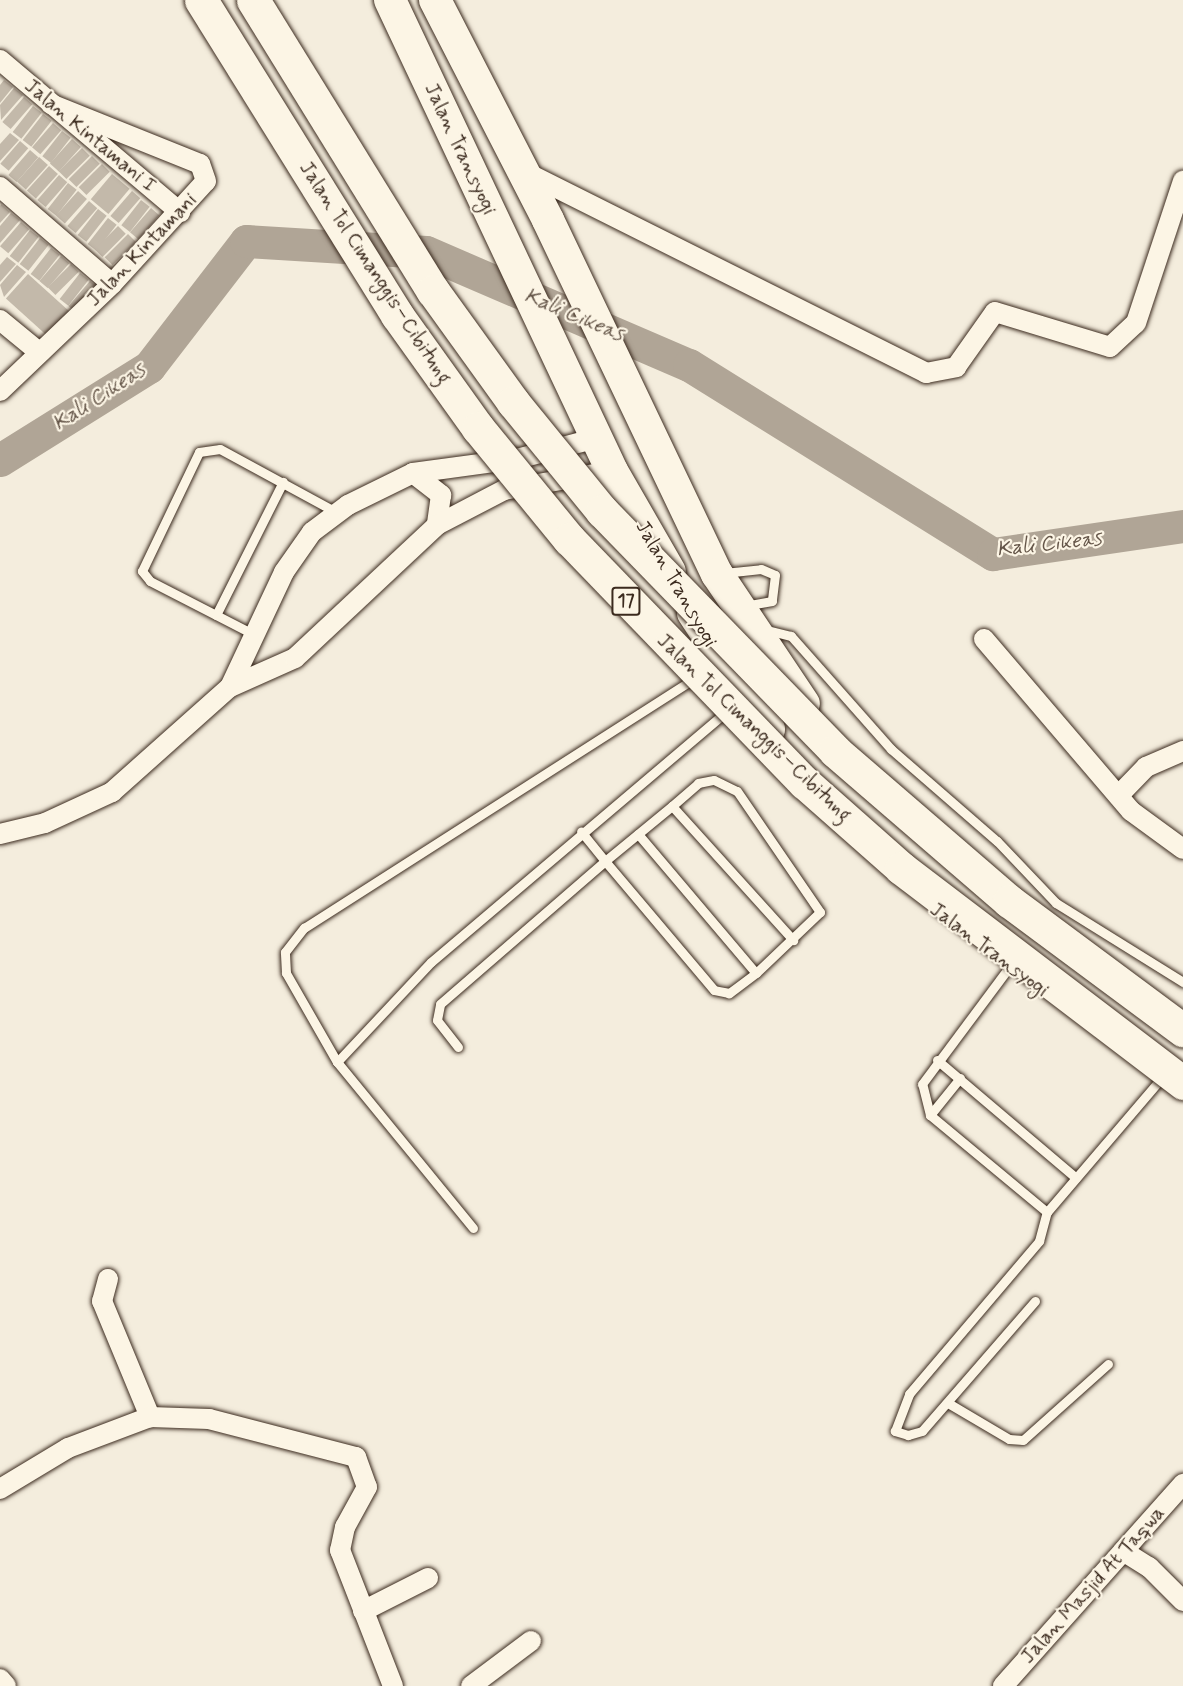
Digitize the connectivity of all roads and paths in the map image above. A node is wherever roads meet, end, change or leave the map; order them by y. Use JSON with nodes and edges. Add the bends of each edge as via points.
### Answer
{"nodes":[{"id":1,"x":201,"y":0,"type":"edge"},
{"id":2,"x":253,"y":0,"type":"edge"},
{"id":3,"x":390,"y":0,"type":"edge"},
{"id":4,"x":435,"y":0,"type":"edge"},
{"id":5,"x":0,"y":60,"type":"edge"},
{"id":6,"x":51,"y":104,"type":"junction"},
{"id":7,"x":522,"y":170,"type":"junction"},
{"id":8,"x":1183,"y":181,"type":"edge"},
{"id":9,"x":0,"y":187,"type":"edge"},
{"id":10,"x":180,"y":212,"type":"junction"},
{"id":11,"x":112,"y":284,"type":"junction"},
{"id":12,"x":0,"y":320,"type":"edge"},
{"id":13,"x":39,"y":352,"type":"junction"},
{"id":14,"x":0,"y":391,"type":"edge"},
{"id":15,"x":591,"y":427,"type":"junction"},
{"id":16,"x":612,"y":471,"type":"junction"},
{"id":17,"x":413,"y":473,"type":"junction"},
{"id":18,"x":283,"y":482,"type":"junction"},
{"id":19,"x":338,"y":513,"type":"junction"},
{"id":20,"x":437,"y":525,"type":"junction"},
{"id":21,"x":717,"y":574,"type":"junction"},
{"id":22,"x":216,"y":615,"type":"junction"},
{"id":23,"x":744,"y":620,"type":"junction"},
{"id":24,"x":254,"y":634,"type":"junction"},
{"id":25,"x":984,"y":639,"type":"dead end"},
{"id":26,"x":720,"y":661,"type":"junction"},
{"id":27,"x":230,"y":687,"type":"junction"},
{"id":28,"x":744,"y":697,"type":"junction"},
{"id":29,"x":1183,"y":751,"type":"edge"},
{"id":30,"x":1119,"y":795,"type":"junction"},
{"id":31,"x":672,"y":806,"type":"junction"},
{"id":32,"x":581,"y":831,"type":"junction"},
{"id":33,"x":0,"y":834,"type":"edge"},
{"id":34,"x":638,"y":834,"type":"junction"},
{"id":35,"x":1183,"y":849,"type":"edge"},
{"id":36,"x":605,"y":861,"type":"junction"},
{"id":37,"x":793,"y":940,"type":"junction"},
{"id":38,"x":1010,"y":966,"type":"junction"},
{"id":39,"x":756,"y":973,"type":"junction"},
{"id":40,"x":1183,"y":982,"type":"edge"},
{"id":41,"x":1183,"y":1024,"type":"edge"},
{"id":42,"x":1183,"y":1030,"type":"edge"},
{"id":43,"x":458,"y":1047,"type":"dead end"},
{"id":44,"x":937,"y":1060,"type":"junction"},
{"id":45,"x":337,"y":1062,"type":"junction"},
{"id":46,"x":960,"y":1078,"type":"junction"},
{"id":47,"x":1177,"y":1080,"type":"edge"},
{"id":48,"x":930,"y":1115,"type":"junction"},
{"id":49,"x":1076,"y":1178,"type":"junction"},
{"id":50,"x":1047,"y":1212,"type":"junction"},
{"id":51,"x":473,"y":1228,"type":"dead end"},
{"id":52,"x":108,"y":1279,"type":"dead end"},
{"id":53,"x":1035,"y":1301,"type":"dead end"},
{"id":54,"x":1108,"y":1364,"type":"dead end"},
{"id":55,"x":948,"y":1403,"type":"junction"},
{"id":56,"x":150,"y":1417,"type":"junction"},
{"id":57,"x":1183,"y":1484,"type":"edge"},
{"id":58,"x":0,"y":1489,"type":"edge"},
{"id":59,"x":1124,"y":1551,"type":"junction"},
{"id":60,"x":428,"y":1578,"type":"dead end"},
{"id":61,"x":1183,"y":1601,"type":"edge"},
{"id":62,"x":363,"y":1611,"type":"junction"},
{"id":63,"x":531,"y":1641,"type":"dead end"},
{"id":64,"x":0,"y":1679,"type":"edge"},
{"id":65,"x":6,"y":1686,"type":"edge"},
{"id":66,"x":393,"y":1686,"type":"edge"},
{"id":67,"x":471,"y":1686,"type":"edge"},
{"id":68,"x":1004,"y":1686,"type":"edge"}],
"edges":[{"from":1,"to":47,"type":"highway","name":"Jalan Tol Cimanggis–Cibitung","number":"17","bridge":true,"via":[[397,315],[478,428],[569,539],[806,783],[982,935]]},
{"from":2,"to":42,"type":"highway","name":"Jalan Tol Cimanggis–Cibitung","number":"17","bridge":true,"via":[[433,291],[513,402],[602,511],[844,759],[1009,901]]},
{"from":3,"to":15,"type":"highway","name":"Jalan Transyogi"},
{"from":4,"to":7,"type":"highway","name":"Jalan Transyogi"},
{"from":5,"to":6,"type":"street","name":"Jalan Kintamani I"},
{"from":6,"to":10,"type":"street","name":"Jalan Kintamani I"},
{"from":6,"to":10,"type":"street","name":"Jalan Kintamani","via":[[200,164],[206,181]]},
{"from":7,"to":8,"type":"street","via":[[818,315],[926,373],[956,367],[995,312],[1110,347],[1136,323]]},
{"from":7,"to":21,"type":"highway","name":"Jalan Transyogi"},
{"from":9,"to":11,"type":"street"},
{"from":10,"to":11,"type":"street","name":"Jalan Kintamani"},
{"from":11,"to":13,"type":"street","name":"Jalan Kintamani"},
{"from":12,"to":13,"type":"street"},
{"from":13,"to":14,"type":"street","name":"Jalan Kintamani"},
{"from":15,"to":16,"type":"highway","name":"Jalan Transyogi"},
{"from":15,"to":17,"type":"street","via":[[517,459]]},
{"from":16,"to":20,"type":"street","via":[[504,490]]},
{"from":16,"to":26,"type":"highway","name":"Jalan Transyogi"},
{"from":17,"to":19,"type":"street"},
{"from":17,"to":20,"type":"street","via":[[441,495]]},
{"from":18,"to":19,"type":"lane"},
{"from":18,"to":22,"type":"lane"},
{"from":18,"to":22,"type":"lane","via":[[220,449],[199,452],[191,465],[142,571],[150,581]]},
{"from":19,"to":24,"type":"street","via":[[307,540]]},
{"from":20,"to":27,"type":"street","via":[[295,658]]},
{"from":21,"to":23,"type":"highway","name":"Jalan Transyogi"},
{"from":21,"to":23,"type":"lane","via":[[761,569],[775,576],[772,601]]},
{"from":22,"to":24,"type":"lane"},
{"from":23,"to":40,"type":"lane","via":[[790,636],[891,748],[998,841],[1056,903]]},
{"from":23,"to":41,"type":"highway","name":"Jalan Transyogi","via":[[826,735],[920,846],[965,885]]},
{"from":24,"to":27,"type":"street"},
{"from":25,"to":30,"type":"street"},
{"from":26,"to":28,"type":"highway","name":"Jalan Transyogi"},
{"from":26,"to":45,"type":"lane","via":[[292,939],[285,952],[285,973]]},
{"from":27,"to":33,"type":"street","via":[[112,792],[45,823]]},
{"from":28,"to":32,"type":"lane"},
{"from":28,"to":38,"type":"highway","name":"Jalan Transyogi","via":[[846,826],[931,908]]},
{"from":29,"to":30,"type":"street","via":[[1146,767]]},
{"from":30,"to":35,"type":"street","via":[[1148,827]]},
{"from":31,"to":34,"type":"lane"},
{"from":31,"to":37,"type":"lane"},
{"from":31,"to":37,"type":"lane","via":[[709,780],[737,791],[819,904],[820,912]]},
{"from":32,"to":36,"type":"lane"},
{"from":32,"to":45,"type":"lane","via":[[431,962]]},
{"from":34,"to":36,"type":"lane"},
{"from":34,"to":39,"type":"lane"},
{"from":36,"to":39,"type":"lane","via":[[714,990],[729,993]]},
{"from":36,"to":43,"type":"lane","via":[[440,1004],[437,1020]]},
{"from":37,"to":39,"type":"lane"},
{"from":38,"to":44,"type":"lane"},
{"from":38,"to":47,"type":"highway","name":"Jalan Transyogi"},
{"from":44,"to":46,"type":"lane"},
{"from":44,"to":48,"type":"lane","via":[[922,1083]]},
{"from":45,"to":51,"type":"lane"},
{"from":46,"to":48,"type":"lane"},
{"from":46,"to":49,"type":"lane"},
{"from":47,"to":49,"type":"lane"},
{"from":48,"to":50,"type":"lane"},
{"from":49,"to":50,"type":"lane"},
{"from":50,"to":55,"type":"lane","via":[[1039,1241],[909,1394],[895,1431],[908,1435],[922,1431]]},
{"from":52,"to":56,"type":"street","via":[[102,1301]]},
{"from":53,"to":55,"type":"lane"},
{"from":54,"to":55,"type":"lane","via":[[1023,1440],[1009,1439]]},
{"from":56,"to":58,"type":"street","via":[[68,1448]]},
{"from":56,"to":62,"type":"street","via":[[209,1419],[356,1457],[367,1487],[345,1527],[340,1550]]},
{"from":57,"to":59,"type":"street","name":"Jalan Masjid At Taqwa"},
{"from":59,"to":61,"type":"street","via":[[1149,1567]]},
{"from":59,"to":68,"type":"street","name":"Jalan Masjid At Taqwa"},
{"from":60,"to":62,"type":"street"},
{"from":62,"to":66,"type":"street"},
{"from":63,"to":67,"type":"street"},
{"from":64,"to":65,"type":"street"}]}
